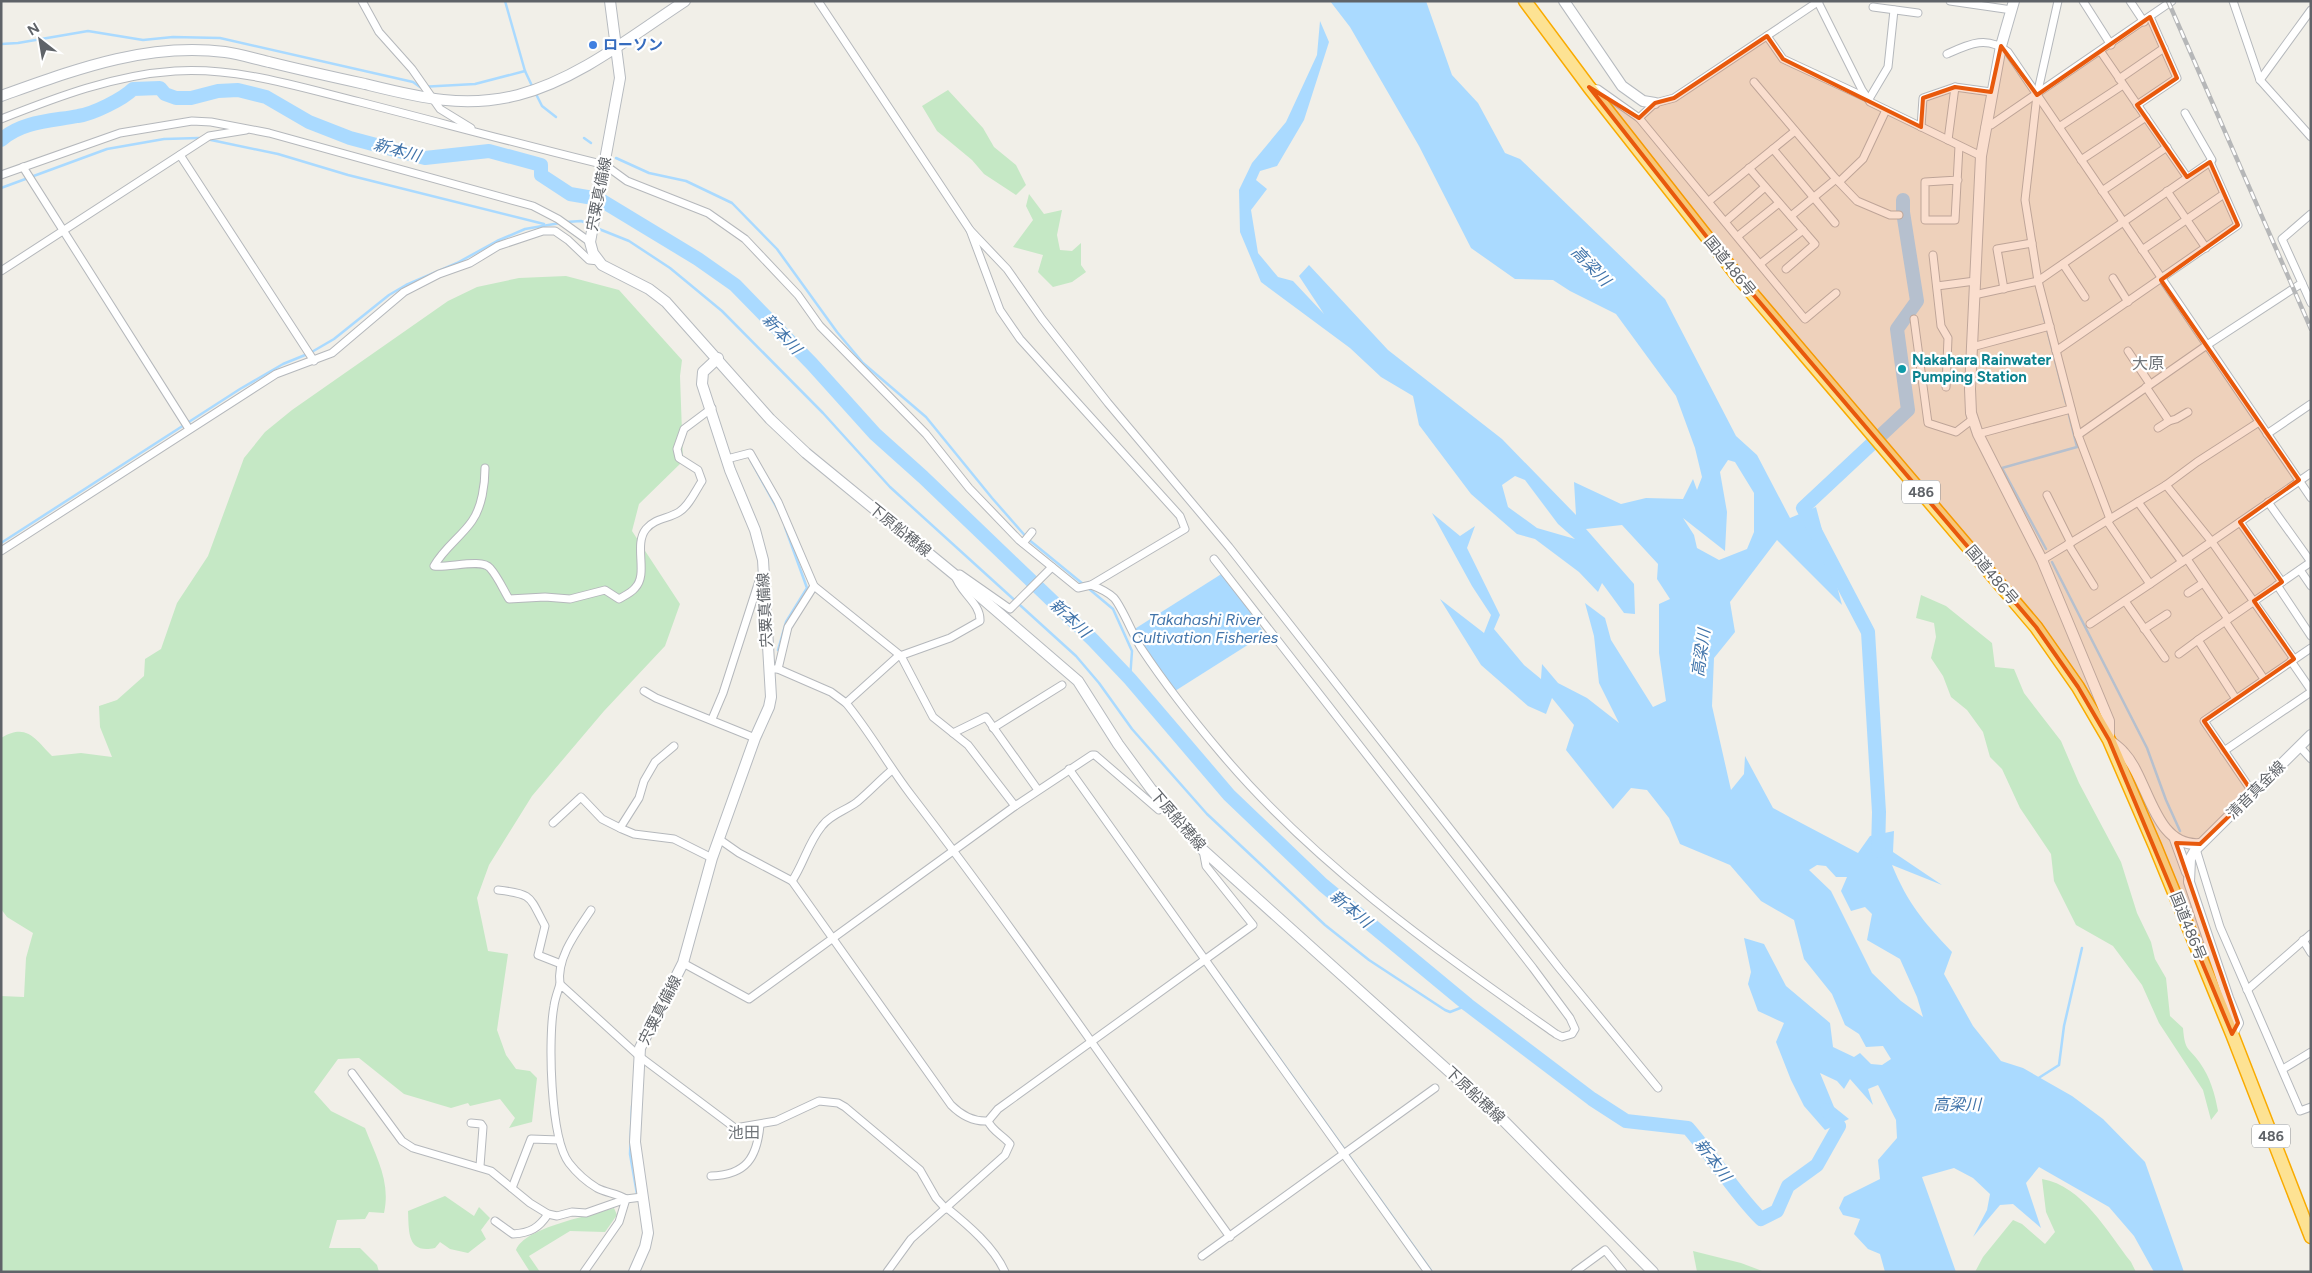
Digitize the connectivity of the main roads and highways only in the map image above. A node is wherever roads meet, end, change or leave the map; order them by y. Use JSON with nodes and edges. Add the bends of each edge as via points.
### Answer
{"nodes":[{"id":1,"x":610,"y":1,"type":"edge"},
{"id":2,"x":686,"y":1,"type":"edge"},
{"id":3,"x":1525,"y":1,"type":"edge"},
{"id":4,"x":1564,"y":1,"type":"edge"},
{"id":5,"x":2013,"y":6,"type":"edge"},
{"id":6,"x":617,"y":46,"type":"junction"},
{"id":7,"x":1,"y":96,"type":"edge"},
{"id":8,"x":1654,"y":103,"type":"road end"},
{"id":9,"x":718,"y":358,"type":"junction"},
{"id":10,"x":2109,"y":721,"type":"junction"},
{"id":11,"x":2311,"y":735,"type":"edge"},
{"id":12,"x":2109,"y":740,"type":"junction"},
{"id":13,"x":2125,"y":753,"type":"junction"},
{"id":14,"x":2175,"y":839,"type":"junction"},
{"id":15,"x":2198,"y":847,"type":"junction"},
{"id":16,"x":2188,"y":875,"type":"junction"},
{"id":17,"x":2232,"y":1034,"type":"junction"},
{"id":18,"x":2311,"y":1237,"type":"edge"},
{"id":19,"x":634,"y":1272,"type":"edge"},
{"id":20,"x":1653,"y":1272,"type":"edge"}],
"edges":[{"from":1,"to":6,"type":"main road","name":"宍粟真備線"},
{"from":2,"to":6,"type":"main road"},
{"from":3,"to":12,"type":"highway","name":"国道486号","number":"486","via":[[1739,278],[2036,627],[2078,687]]},
{"from":4,"to":8,"type":"main road","via":[[1622,86],[1643,101]]},
{"from":5,"to":10,"type":"main road","via":[[1991,92],[1981,156],[1970,389],[1973,419],[2042,560]]},
{"from":6,"to":7,"type":"main road","via":[[558,80],[517,95],[472,101],[433,100],[226,52],[184,49],[136,53],[89,65]]},
{"from":6,"to":9,"type":"main road","name":"宍粟真備線","via":[[618,96],[590,236],[599,261],[666,302]]},
{"from":9,"to":19,"type":"main road","name":"宍粟真備線","via":[[702,372],[702,384],[727,459],[756,530],[763,560],[773,669],[769,707],[719,839],[709,857],[683,963],[639,1056],[635,1142],[648,1233]]},
{"from":9,"to":20,"type":"main road","name":"下原船穂線","via":[[770,419],[806,453],[1078,681],[1118,744],[1166,808],[1203,850],[1502,1119]]},
{"from":10,"to":12,"type":"main road"},
{"from":10,"to":13,"type":"main road"},
{"from":11,"to":15,"type":"main road","name":"清音真金線"},
{"from":12,"to":13,"type":"main road"},
{"from":12,"to":17,"type":"highway","name":"国道486号","number":"486"},
{"from":13,"to":14,"type":"main road","via":[[2162,823]]},
{"from":14,"to":15,"type":"main road"},
{"from":14,"to":16,"type":"main road"},
{"from":15,"to":16,"type":"main road","name":"清音真金線","via":[[2190,859]]},
{"from":16,"to":17,"type":"main road","via":[[2238,1023]]},
{"from":17,"to":18,"type":"highway","name":"国道486号","number":"486"}]}
